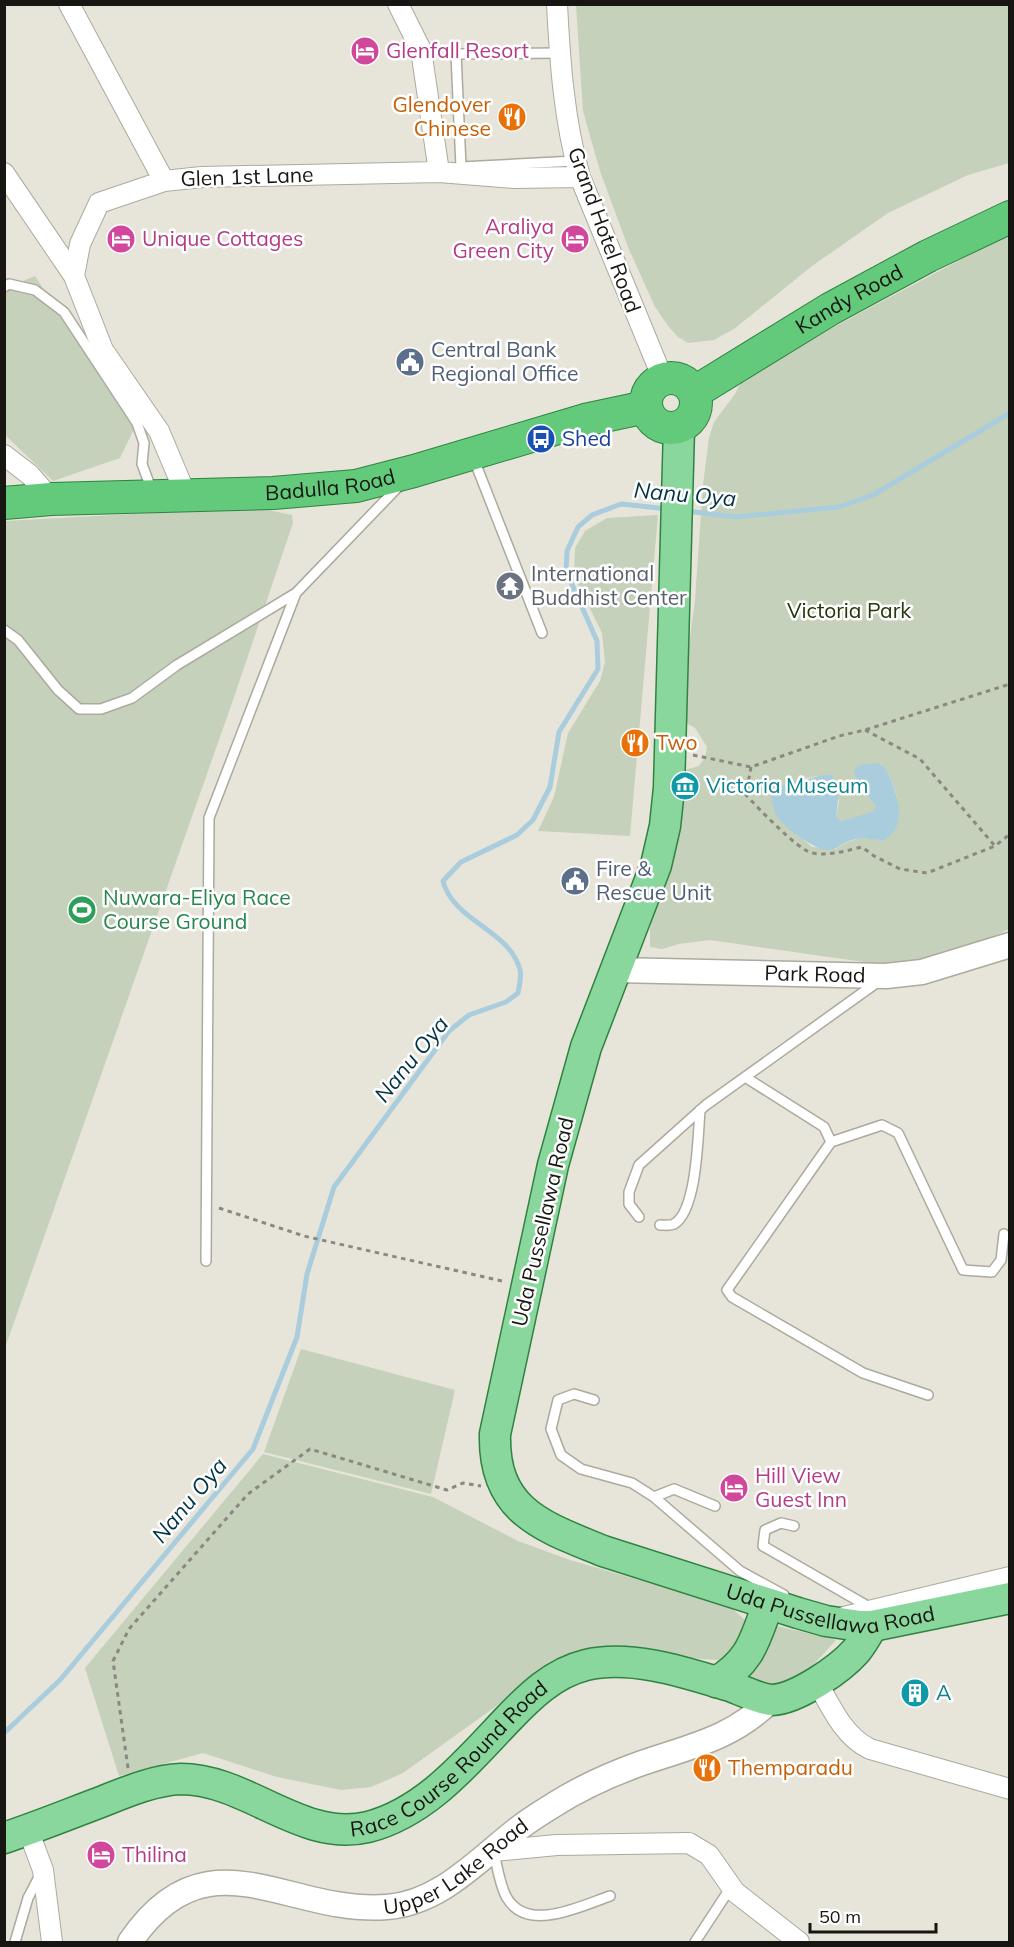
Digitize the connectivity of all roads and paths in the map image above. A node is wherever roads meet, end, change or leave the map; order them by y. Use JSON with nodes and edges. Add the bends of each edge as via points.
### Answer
{"nodes":[{"id":1,"x":69,"y":4,"type":"edge"},
{"id":2,"x":398,"y":4,"type":"edge"},
{"id":3,"x":557,"y":4,"type":"edge"},
{"id":4,"x":559,"y":53,"type":"junction"},
{"id":5,"x":578,"y":169,"type":"junction"},
{"id":6,"x":439,"y":172,"type":"junction"},
{"id":7,"x":4,"y":173,"type":"edge"},
{"id":8,"x":164,"y":181,"type":"junction"},
{"id":9,"x":1010,"y":217,"type":"edge"},
{"id":10,"x":74,"y":276,"type":"junction"},
{"id":11,"x":4,"y":287,"type":"edge"},
{"id":12,"x":663,"y":379,"type":"junction"},
{"id":13,"x":695,"y":392,"type":"junction"},
{"id":14,"x":646,"y":407,"type":"junction"},
{"id":15,"x":679,"y":428,"type":"junction"},
{"id":16,"x":472,"y":454,"type":"junction"},
{"id":17,"x":4,"y":455,"type":"edge"},
{"id":18,"x":414,"y":471,"type":"junction"},
{"id":19,"x":186,"y":495,"type":"junction"},
{"id":20,"x":154,"y":496,"type":"junction"},
{"id":21,"x":51,"y":499,"type":"junction"},
{"id":22,"x":4,"y":503,"type":"edge"},
{"id":23,"x":296,"y":593,"type":"junction"},
{"id":24,"x":4,"y":630,"type":"edge"},
{"id":25,"x":542,"y":633,"type":"dead end"},
{"id":26,"x":1010,"y":684,"type":"edge"},
{"id":27,"x":865,"y":730,"type":"junction"},
{"id":28,"x":669,"y":752,"type":"junction"},
{"id":29,"x":751,"y":767,"type":"junction"},
{"id":30,"x":1010,"y":834,"type":"edge"},
{"id":31,"x":994,"y":846,"type":"junction"},
{"id":32,"x":1010,"y":945,"type":"edge"},
{"id":33,"x":615,"y":970,"type":"junction"},
{"id":34,"x":886,"y":976,"type":"junction"},
{"id":35,"x":745,"y":1077,"type":"junction"},
{"id":36,"x":700,"y":1110,"type":"junction"},
{"id":37,"x":831,"y":1142,"type":"junction"},
{"id":38,"x":206,"y":1203,"type":"junction"},
{"id":39,"x":639,"y":1217,"type":"dead end"},
{"id":40,"x":660,"y":1225,"type":"dead end"},
{"id":41,"x":1004,"y":1234,"type":"dead end"},
{"id":42,"x":206,"y":1261,"type":"dead end"},
{"id":43,"x":528,"y":1288,"type":"junction"},
{"id":44,"x":928,"y":1395,"type":"dead end"},
{"id":45,"x":594,"y":1400,"type":"dead end"},
{"id":46,"x":504,"y":1489,"type":"junction"},
{"id":47,"x":654,"y":1497,"type":"junction"},
{"id":48,"x":714,"y":1506,"type":"dead end"},
{"id":49,"x":794,"y":1526,"type":"dead end"},
{"id":50,"x":1010,"y":1577,"type":"edge"},
{"id":51,"x":1010,"y":1598,"type":"edge"},
{"id":52,"x":768,"y":1604,"type":"junction"},
{"id":53,"x":798,"y":1613,"type":"junction"},
{"id":54,"x":873,"y":1618,"type":"junction"},
{"id":55,"x":716,"y":1682,"type":"junction"},
{"id":56,"x":817,"y":1682,"type":"junction"},
{"id":57,"x":771,"y":1700,"type":"junction"},
{"id":58,"x":1010,"y":1789,"type":"edge"},
{"id":59,"x":130,"y":1791,"type":"junction"},
{"id":60,"x":16,"y":1834,"type":"edge"},
{"id":61,"x":493,"y":1851,"type":"junction"},
{"id":62,"x":43,"y":1870,"type":"junction"},
{"id":63,"x":730,"y":1887,"type":"junction"},
{"id":64,"x":610,"y":1896,"type":"dead end"},
{"id":65,"x":15,"y":1942,"type":"edge"},
{"id":66,"x":52,"y":1942,"type":"edge"},
{"id":67,"x":130,"y":1942,"type":"edge"},
{"id":68,"x":695,"y":1942,"type":"edge"},
{"id":69,"x":799,"y":1942,"type":"edge"}],
"edges":[{"from":1,"to":8,"type":"street"},
{"from":2,"to":6,"type":"street","via":[[422,50]]},
{"from":3,"to":4,"type":"street","name":"Grand Hotel Road"},
{"from":4,"to":5,"type":"street","name":"Grand Hotel Road","via":[[565,114]]},
{"from":4,"to":5,"type":"lane","via":[[456,54],[460,167]]},
{"from":5,"to":6,"type":"street","name":"Glen 1st Lane","via":[[514,178]]},
{"from":5,"to":12,"type":"street","name":"Grand Hotel Road"},
{"from":6,"to":8,"type":"street","name":"Glen 1st Lane"},
{"from":7,"to":10,"type":"street"},
{"from":8,"to":10,"type":"street","name":"Glen 1st Lane","via":[[99,203],[80,244]]},
{"from":9,"to":13,"type":"highway","name":"Kandy Road","via":[[830,309]]},
{"from":10,"to":19,"type":"street","via":[[103,350],[159,431]]},
{"from":11,"to":20,"type":"lane","via":[[9,284],[35,290],[64,312],[137,423],[144,443],[142,464]]},
{"from":12,"to":13,"type":"highway","via":[[688,383]]},
{"from":12,"to":14,"type":"highway","via":[[653,384],[646,395]]},
{"from":13,"to":15,"type":"highway","via":[[697,407],[691,420]]},
{"from":14,"to":15,"type":"highway","via":[[652,421],[665,428]]},
{"from":14,"to":16,"type":"highway","name":"Badulla Road","via":[[585,420]]},
{"from":15,"to":28,"type":"main road","name":"Uda Pussellawa Road"},
{"from":16,"to":18,"type":"highway","name":"Badulla Road"},
{"from":16,"to":25,"type":"lane"},
{"from":17,"to":21,"type":"street","via":[[30,475]]},
{"from":18,"to":19,"type":"highway","name":"Badulla Road","via":[[322,490]]},
{"from":18,"to":23,"type":"lane"},
{"from":19,"to":20,"type":"highway","name":"Badulla Road"},
{"from":20,"to":21,"type":"highway","name":"Badulla Road"},
{"from":21,"to":22,"type":"highway","name":"Badulla Road"},
{"from":23,"to":24,"type":"lane","via":[[177,665],[132,698],[101,709],[79,709],[58,690],[18,640]]},
{"from":23,"to":38,"type":"lane","via":[[208,818]]},
{"from":26,"to":27,"type":"path"},
{"from":27,"to":29,"type":"path"},
{"from":27,"to":31,"type":"path","via":[[920,759]]},
{"from":28,"to":29,"type":"path"},
{"from":28,"to":33,"type":"main road","name":"Uda Pussellawa Road","via":[[668,806],[661,845]]},
{"from":29,"to":31,"type":"path","via":[[746,795],[809,852],[835,854],[862,847],[900,868],[927,873]]},
{"from":30,"to":31,"type":"path"},
{"from":32,"to":34,"type":"street","name":"Park Road","via":[[922,972]]},
{"from":33,"to":34,"type":"street","name":"Park Road"},
{"from":33,"to":43,"type":"main road","name":"Uda Pussellawa Road","via":[[566,1116]]},
{"from":34,"to":35,"type":"lane"},
{"from":35,"to":36,"type":"lane"},
{"from":35,"to":37,"type":"lane","via":[[824,1127]]},
{"from":36,"to":39,"type":"lane","via":[[639,1165],[628,1192],[629,1204]]},
{"from":36,"to":40,"type":"lane","via":[[693,1188],[680,1219],[672,1225]]},
{"from":37,"to":41,"type":"lane","via":[[882,1125],[898,1133],[963,1270],[992,1272],[1001,1260]]},
{"from":37,"to":44,"type":"lane","via":[[727,1290],[732,1297],[863,1373]]},
{"from":38,"to":42,"type":"lane"},
{"from":38,"to":43,"type":"path","via":[[304,1236]]},
{"from":43,"to":46,"type":"main road","name":"Uda Pussellawa Road","via":[[495,1434],[494,1454]]},
{"from":45,"to":47,"type":"lane","via":[[574,1394],[558,1400],[551,1429],[561,1455],[581,1469],[632,1483]]},
{"from":46,"to":52,"type":"main road","name":"Uda Pussellawa Road","via":[[529,1515],[573,1539]]},
{"from":46,"to":59,"type":"path","via":[[463,1484],[447,1490],[310,1449],[248,1494],[129,1629],[113,1661]]},
{"from":47,"to":48,"type":"lane","via":[[674,1489]]},
{"from":47,"to":53,"type":"lane","via":[[740,1571],[789,1598]]},
{"from":49,"to":54,"type":"lane","via":[[781,1523],[765,1530],[763,1546]]},
{"from":50,"to":54,"type":"street"},
{"from":51,"to":54,"type":"main road","name":"Uda Pussellawa Road"},
{"from":52,"to":53,"type":"main road","name":"Uda Pussellawa Road"},
{"from":52,"to":55,"type":"main road","via":[[745,1659]]},
{"from":53,"to":54,"type":"main road","name":"Uda Pussellawa Road","via":[[826,1621]]},
{"from":54,"to":56,"type":"main road","via":[[855,1652]]},
{"from":55,"to":57,"type":"main road","name":"Race Course Round Road"},
{"from":55,"to":59,"type":"main road","name":"Race Course Round Road","via":[[676,1670],[623,1663],[603,1662],[568,1671],[528,1699],[468,1761],[421,1802],[402,1815],[368,1827],[342,1829],[311,1823],[258,1799],[200,1781],[166,1781]]},
{"from":56,"to":57,"type":"main road"},
{"from":56,"to":58,"type":"street","via":[[846,1731],[858,1743]]},
{"from":57,"to":61,"type":"street","name":"Upper Lake Road","via":[[754,1717],[723,1734],[575,1792],[514,1832]]},
{"from":59,"to":60,"type":"main road","name":"Race Course Round Road"},
{"from":60,"to":62,"type":"street"},
{"from":61,"to":63,"type":"street","via":[[557,1845],[689,1843],[709,1855]]},
{"from":61,"to":64,"type":"lane","via":[[506,1897],[528,1915],[543,1916]]},
{"from":61,"to":67,"type":"street","name":"Upper Lake Road","via":[[444,1887],[389,1907],[345,1905],[228,1882],[198,1886],[171,1898]]},
{"from":62,"to":65,"type":"lane","via":[[28,1898]]},
{"from":62,"to":66,"type":"street"},
{"from":63,"to":68,"type":"lane"},
{"from":63,"to":69,"type":"street"}]}
